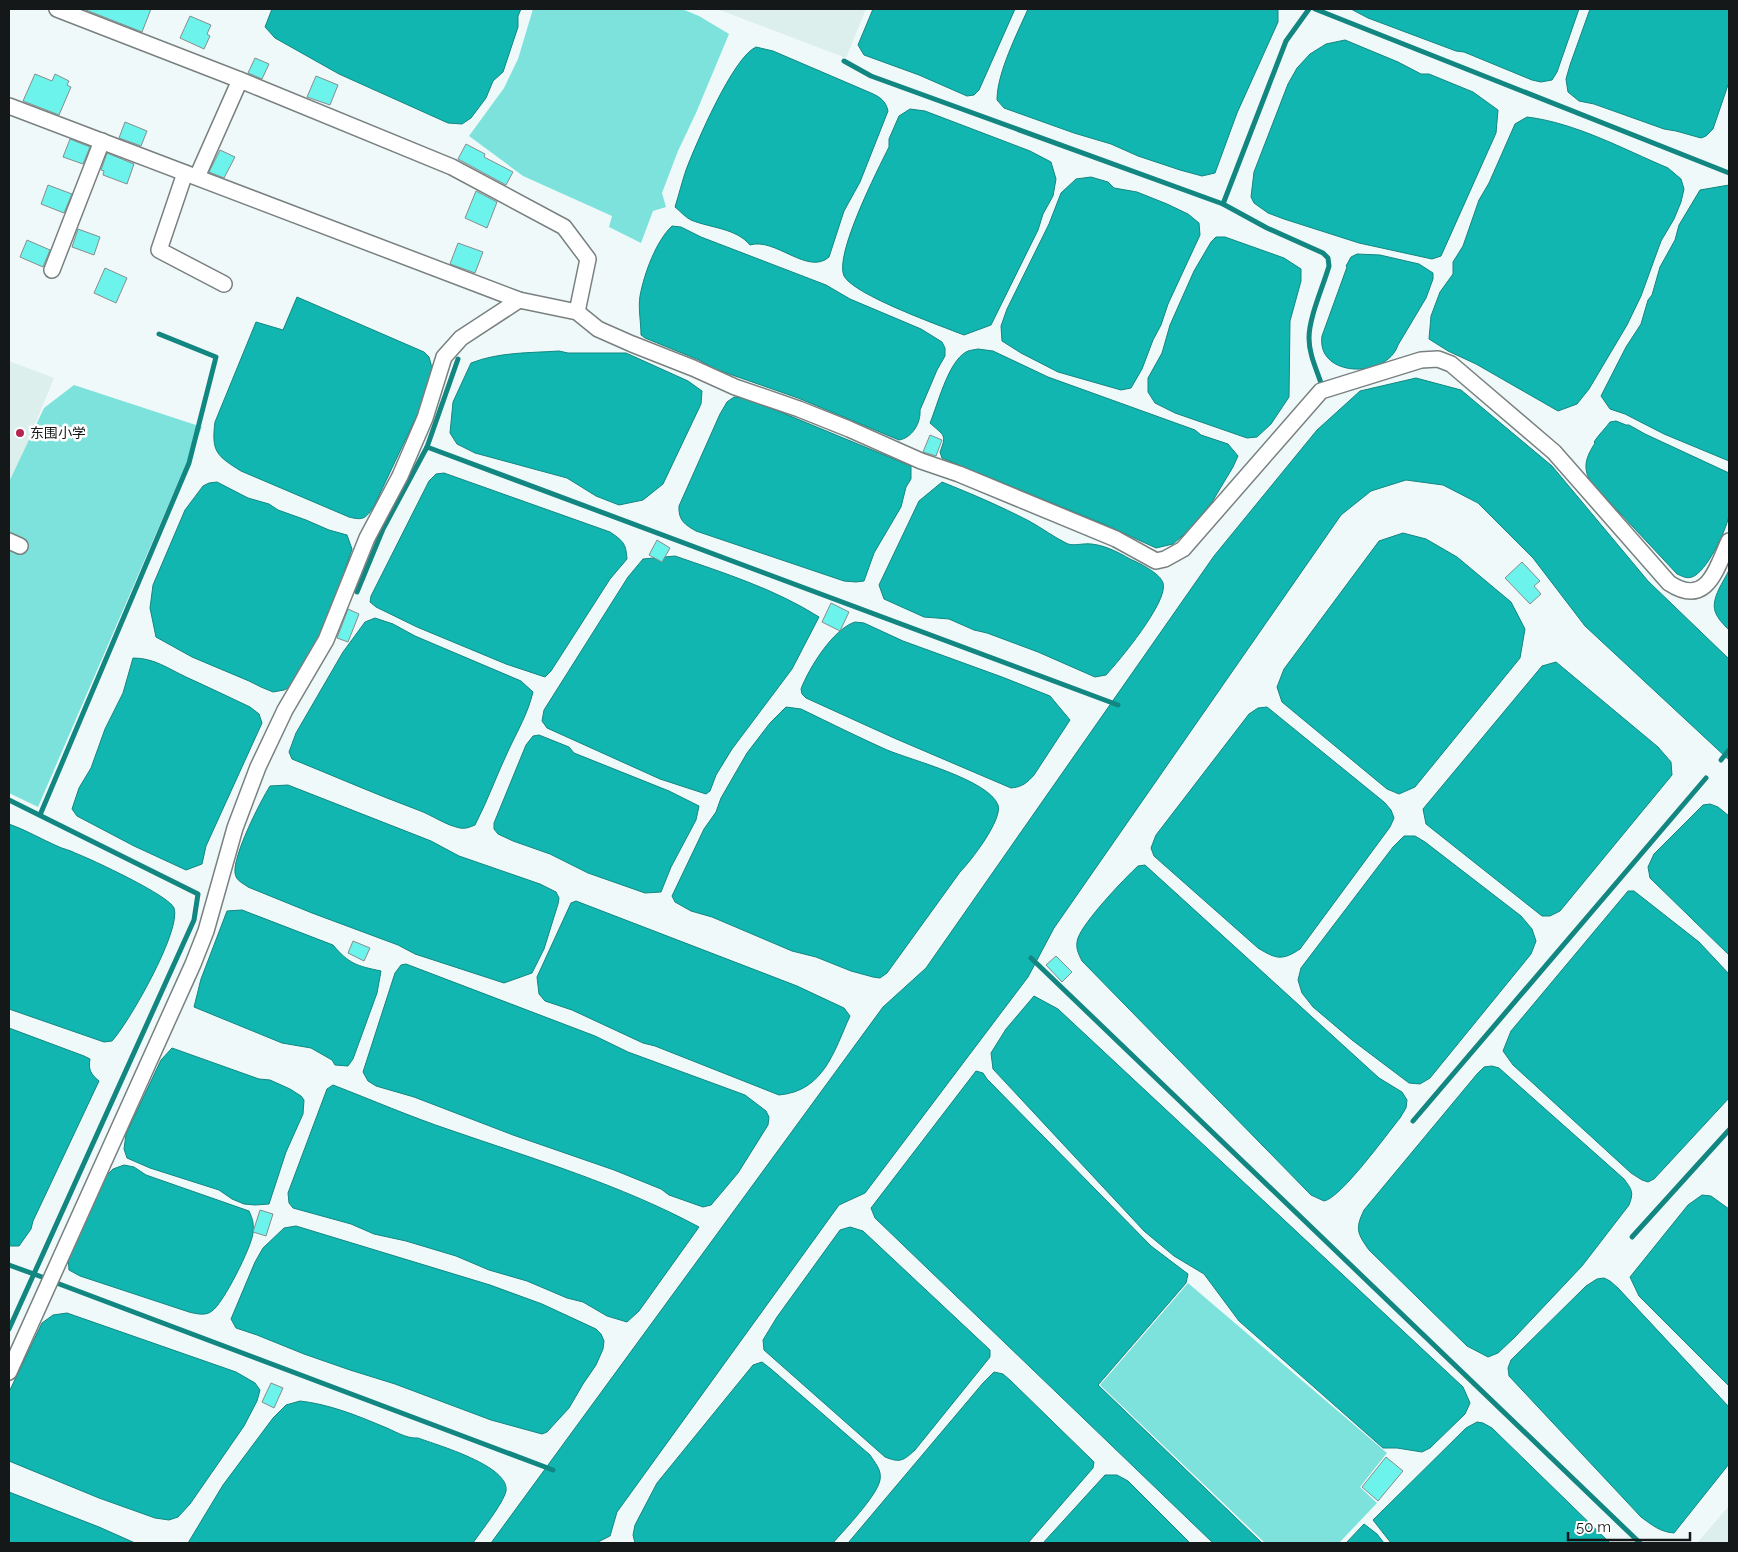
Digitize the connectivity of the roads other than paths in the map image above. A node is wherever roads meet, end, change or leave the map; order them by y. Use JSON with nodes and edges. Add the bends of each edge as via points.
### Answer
{"nodes":[{"id":1,"x":57,"y":9,"type":"edge"},
{"id":2,"x":240,"y":80,"type":"junction"},
{"id":3,"x":9,"y":106,"type":"edge"},
{"id":4,"x":102,"y":141,"type":"junction"},
{"id":5,"x":191,"y":175,"type":"junction"},
{"id":6,"x":52,"y":270,"type":"dead end"},
{"id":7,"x":224,"y":284,"type":"dead end"},
{"id":8,"x":519,"y":300,"type":"junction"},
{"id":9,"x":577,"y":312,"type":"junction"},
{"id":10,"x":1729,"y":542,"type":"edge"},
{"id":11,"x":9,"y":1372,"type":"edge"}],
"edges":[{"from":1,"to":2,"type":"street"},
{"from":2,"to":5,"type":"street"},
{"from":2,"to":9,"type":"street","via":[[452,167],[564,227],[588,258]]},
{"from":3,"to":4,"type":"street"},
{"from":4,"to":5,"type":"street"},
{"from":4,"to":6,"type":"street"},
{"from":5,"to":7,"type":"street","via":[[159,250]]},
{"from":5,"to":8,"type":"street"},
{"from":8,"to":9,"type":"street"},
{"from":8,"to":11,"type":"street","via":[[461,338],[444,357],[425,418],[400,476],[366,538],[326,640],[258,767],[235,828],[206,931]]},
{"from":9,"to":10,"type":"street","via":[[598,329],[632,344],[1116,539],[1156,561],[1183,549],[1320,391],[1421,360],[1438,359],[1451,364],[1554,452],[1668,583],[1679,590],[1692,592],[1703,587],[1712,578]]}]}
